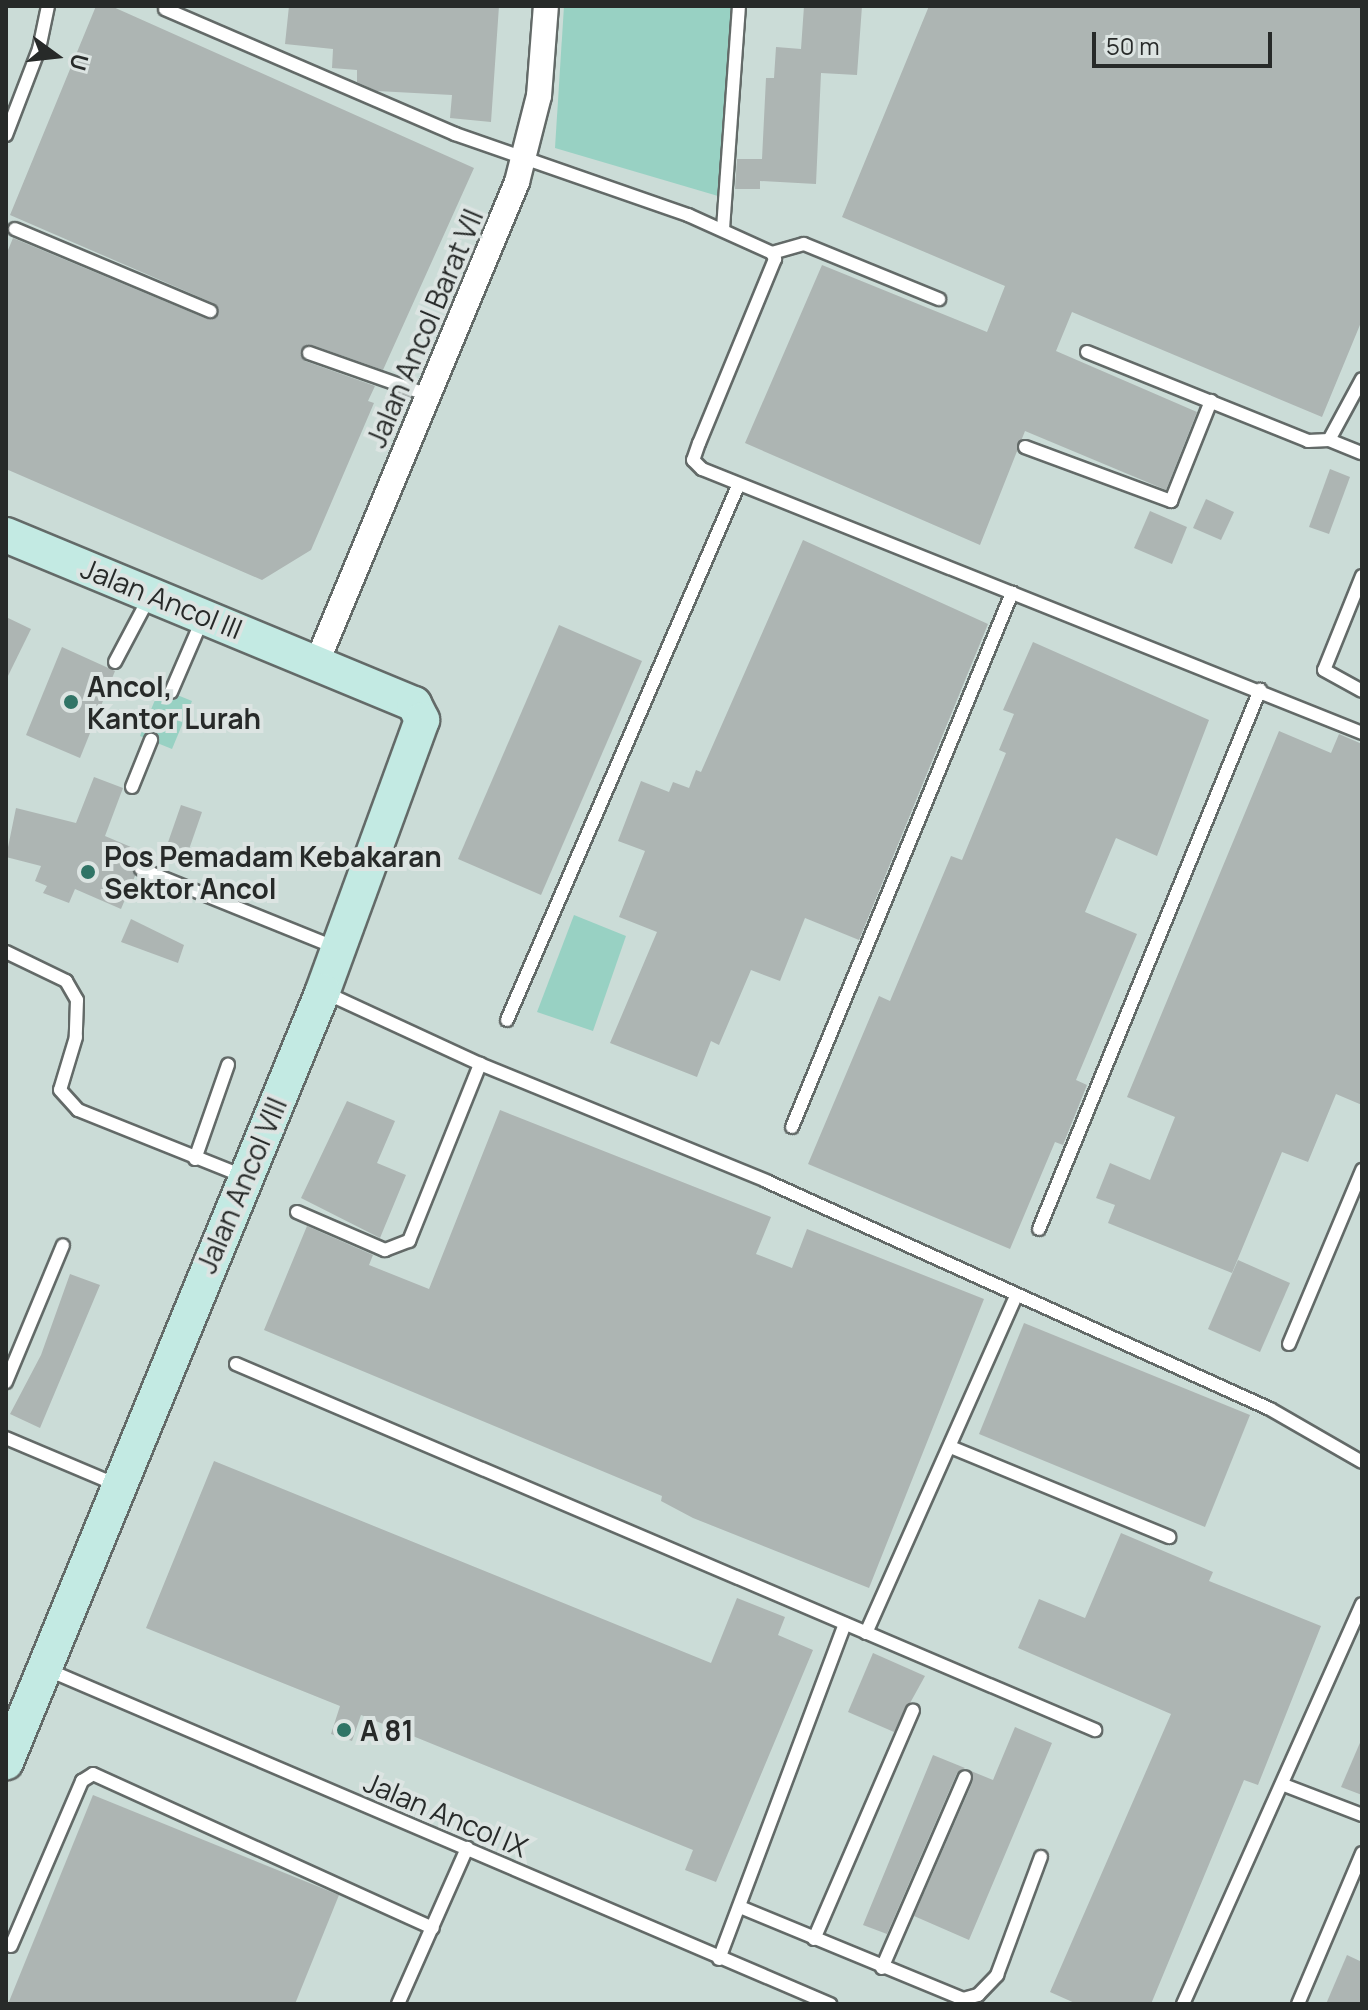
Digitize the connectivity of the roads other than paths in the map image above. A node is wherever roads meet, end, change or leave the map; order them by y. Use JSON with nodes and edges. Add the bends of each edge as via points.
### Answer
{"nodes":[{"id":1,"x":48,"y":6,"type":"edge"},
{"id":2,"x":546,"y":6,"type":"edge"},
{"id":3,"x":739,"y":6,"type":"edge"},
{"id":4,"x":165,"y":9,"type":"dead end"},
{"id":5,"x":6,"y":135,"type":"edge"},
{"id":6,"x":525,"y":156,"type":"junction"},
{"id":7,"x":15,"y":229,"type":"dead end"},
{"id":8,"x":723,"y":229,"type":"junction"},
{"id":9,"x":772,"y":253,"type":"junction"},
{"id":10,"x":939,"y":299,"type":"dead end"},
{"id":11,"x":210,"y":311,"type":"dead end"},
{"id":12,"x":1087,"y":352,"type":"dead end"},
{"id":13,"x":309,"y":353,"type":"dead end"},
{"id":14,"x":1362,"y":379,"type":"edge"},
{"id":15,"x":428,"y":395,"type":"junction"},
{"id":16,"x":1211,"y":401,"type":"junction"},
{"id":17,"x":1329,"y":440,"type":"junction"},
{"id":18,"x":1025,"y":447,"type":"dead end"},
{"id":19,"x":1362,"y":453,"type":"edge"},
{"id":20,"x":738,"y":486,"type":"junction"},
{"id":21,"x":6,"y":535,"type":"edge"},
{"id":22,"x":1362,"y":576,"type":"edge"},
{"id":23,"x":151,"y":593,"type":"junction"},
{"id":24,"x":1012,"y":593,"type":"junction"},
{"id":25,"x":204,"y":615,"type":"junction"},
{"id":26,"x":115,"y":662,"type":"dead end"},
{"id":27,"x":317,"y":662,"type":"junction"},
{"id":28,"x":1260,"y":690,"type":"junction"},
{"id":29,"x":1362,"y":691,"type":"edge"},
{"id":30,"x":171,"y":692,"type":"dead end"},
{"id":31,"x":1362,"y":733,"type":"edge"},
{"id":32,"x":151,"y":740,"type":"dead end"},
{"id":33,"x":132,"y":787,"type":"dead end"},
{"id":34,"x":141,"y":869,"type":"dead end"},
{"id":35,"x":340,"y":950,"type":"junction"},
{"id":36,"x":6,"y":952,"type":"edge"},
{"id":37,"x":323,"y":991,"type":"junction"},
{"id":38,"x":507,"y":1020,"type":"dead end"},
{"id":39,"x":480,"y":1064,"type":"junction"},
{"id":40,"x":228,"y":1065,"type":"dead end"},
{"id":41,"x":792,"y":1127,"type":"dead end"},
{"id":42,"x":195,"y":1159,"type":"junction"},
{"id":43,"x":1362,"y":1170,"type":"edge"},
{"id":44,"x":243,"y":1176,"type":"junction"},
{"id":45,"x":297,"y":1212,"type":"dead end"},
{"id":46,"x":1039,"y":1229,"type":"dead end"},
{"id":47,"x":63,"y":1245,"type":"dead end"},
{"id":48,"x":1015,"y":1299,"type":"junction"},
{"id":49,"x":1289,"y":1344,"type":"dead end"},
{"id":50,"x":236,"y":1364,"type":"dead end"},
{"id":51,"x":6,"y":1382,"type":"edge"},
{"id":52,"x":6,"y":1438,"type":"edge"},
{"id":53,"x":953,"y":1448,"type":"junction"},
{"id":54,"x":1362,"y":1462,"type":"edge"},
{"id":55,"x":117,"y":1485,"type":"junction"},
{"id":56,"x":1169,"y":1537,"type":"dead end"},
{"id":57,"x":1362,"y":1604,"type":"edge"},
{"id":58,"x":845,"y":1624,"type":"junction"},
{"id":59,"x":866,"y":1633,"type":"junction"},
{"id":60,"x":44,"y":1668,"type":"junction"},
{"id":61,"x":913,"y":1710,"type":"dead end"},
{"id":62,"x":1095,"y":1730,"type":"dead end"},
{"id":63,"x":6,"y":1762,"type":"edge"},
{"id":64,"x":965,"y":1777,"type":"dead end"},
{"id":65,"x":1284,"y":1785,"type":"junction"},
{"id":66,"x":1362,"y":1815,"type":"edge"},
{"id":67,"x":467,"y":1848,"type":"junction"},
{"id":68,"x":1362,"y":1853,"type":"edge"},
{"id":69,"x":1041,"y":1857,"type":"dead end"},
{"id":70,"x":740,"y":1907,"type":"junction"},
{"id":71,"x":433,"y":1928,"type":"junction"},
{"id":72,"x":814,"y":1939,"type":"junction"},
{"id":73,"x":11,"y":1946,"type":"dead end"},
{"id":74,"x":719,"y":1959,"type":"junction"},
{"id":75,"x":882,"y":1968,"type":"junction"},
{"id":76,"x":398,"y":2004,"type":"edge"},
{"id":77,"x":830,"y":2004,"type":"edge"},
{"id":78,"x":1183,"y":2004,"type":"edge"},
{"id":79,"x":1298,"y":2004,"type":"edge"}],
"edges":[{"from":1,"to":5,"type":"lane","via":[[39,49]]},
{"from":2,"to":6,"type":"street","name":"Jalan Ancol Barat VII","via":[[539,96]]},
{"from":3,"to":8,"type":"lane"},
{"from":4,"to":6,"type":"lane","via":[[424,122]]},
{"from":6,"to":8,"type":"lane"},
{"from":6,"to":15,"type":"street","name":"Jalan Ancol Barat VII"},
{"from":7,"to":11,"type":"lane"},
{"from":8,"to":9,"type":"lane"},
{"from":9,"to":10,"type":"lane","via":[[804,244]]},
{"from":9,"to":20,"type":"lane","via":[[775,259],[693,460]]},
{"from":12,"to":16,"type":"lane"},
{"from":13,"to":15,"type":"lane"},
{"from":14,"to":17,"type":"lane"},
{"from":15,"to":27,"type":"street","name":"Jalan Ancol Barat VII"},
{"from":16,"to":17,"type":"lane","via":[[1308,441]]},
{"from":16,"to":18,"type":"lane","via":[[1171,501]]},
{"from":17,"to":19,"type":"lane"},
{"from":20,"to":24,"type":"lane"},
{"from":20,"to":38,"type":"lane"},
{"from":21,"to":23,"type":"street","name":"Jalan Ancol III"},
{"from":22,"to":29,"type":"lane","via":[[1324,670]]},
{"from":23,"to":25,"type":"street","name":"Jalan Ancol III"},
{"from":23,"to":26,"type":"lane"},
{"from":24,"to":28,"type":"lane"},
{"from":24,"to":41,"type":"lane"},
{"from":25,"to":27,"type":"street","name":"Jalan Ancol III"},
{"from":25,"to":30,"type":"lane"},
{"from":27,"to":35,"type":"street","name":"Jalan Ancol VIII","via":[[414,704],[422,720]]},
{"from":28,"to":31,"type":"lane"},
{"from":28,"to":46,"type":"lane"},
{"from":32,"to":33,"type":"lane"},
{"from":34,"to":35,"type":"lane"},
{"from":35,"to":37,"type":"street","name":"Jalan Ancol VIII"},
{"from":36,"to":42,"type":"lane","via":[[66,981],[77,1000],[76,1037],[60,1090],[78,1110]]},
{"from":37,"to":39,"type":"lane"},
{"from":37,"to":44,"type":"street","name":"Jalan Ancol VIII"},
{"from":39,"to":45,"type":"lane","via":[[409,1241],[385,1250]]},
{"from":39,"to":48,"type":"lane","via":[[766,1181]]},
{"from":40,"to":42,"type":"lane"},
{"from":42,"to":44,"type":"lane"},
{"from":43,"to":49,"type":"lane"},
{"from":44,"to":55,"type":"street","name":"Jalan Ancol VIII"},
{"from":47,"to":51,"type":"lane"},
{"from":48,"to":53,"type":"lane"},
{"from":48,"to":54,"type":"lane","via":[[1270,1409]]},
{"from":50,"to":58,"type":"lane"},
{"from":52,"to":55,"type":"lane"},
{"from":53,"to":56,"type":"lane"},
{"from":53,"to":59,"type":"lane"},
{"from":55,"to":60,"type":"street","name":"Jalan Ancol VIII"},
{"from":57,"to":65,"type":"lane"},
{"from":58,"to":59,"type":"lane"},
{"from":58,"to":70,"type":"lane"},
{"from":59,"to":62,"type":"lane"},
{"from":60,"to":63,"type":"street","name":"Jalan Ancol VIII"},
{"from":60,"to":67,"type":"lane","name":"Jalan Ancol IX"},
{"from":61,"to":72,"type":"lane"},
{"from":64,"to":75,"type":"lane"},
{"from":65,"to":66,"type":"lane"},
{"from":65,"to":78,"type":"lane"},
{"from":67,"to":71,"type":"lane"},
{"from":67,"to":74,"type":"lane","name":"Jalan Ancol IX"},
{"from":68,"to":79,"type":"lane"},
{"from":69,"to":75,"type":"lane","via":[[997,1975],[978,1995],[943,1995]]},
{"from":70,"to":72,"type":"lane"},
{"from":70,"to":74,"type":"lane"},
{"from":71,"to":73,"type":"lane","via":[[93,1774],[82,1781]]},
{"from":71,"to":76,"type":"lane"},
{"from":72,"to":75,"type":"lane"},
{"from":74,"to":77,"type":"lane","name":"Jalan Ancol IX"}]}
